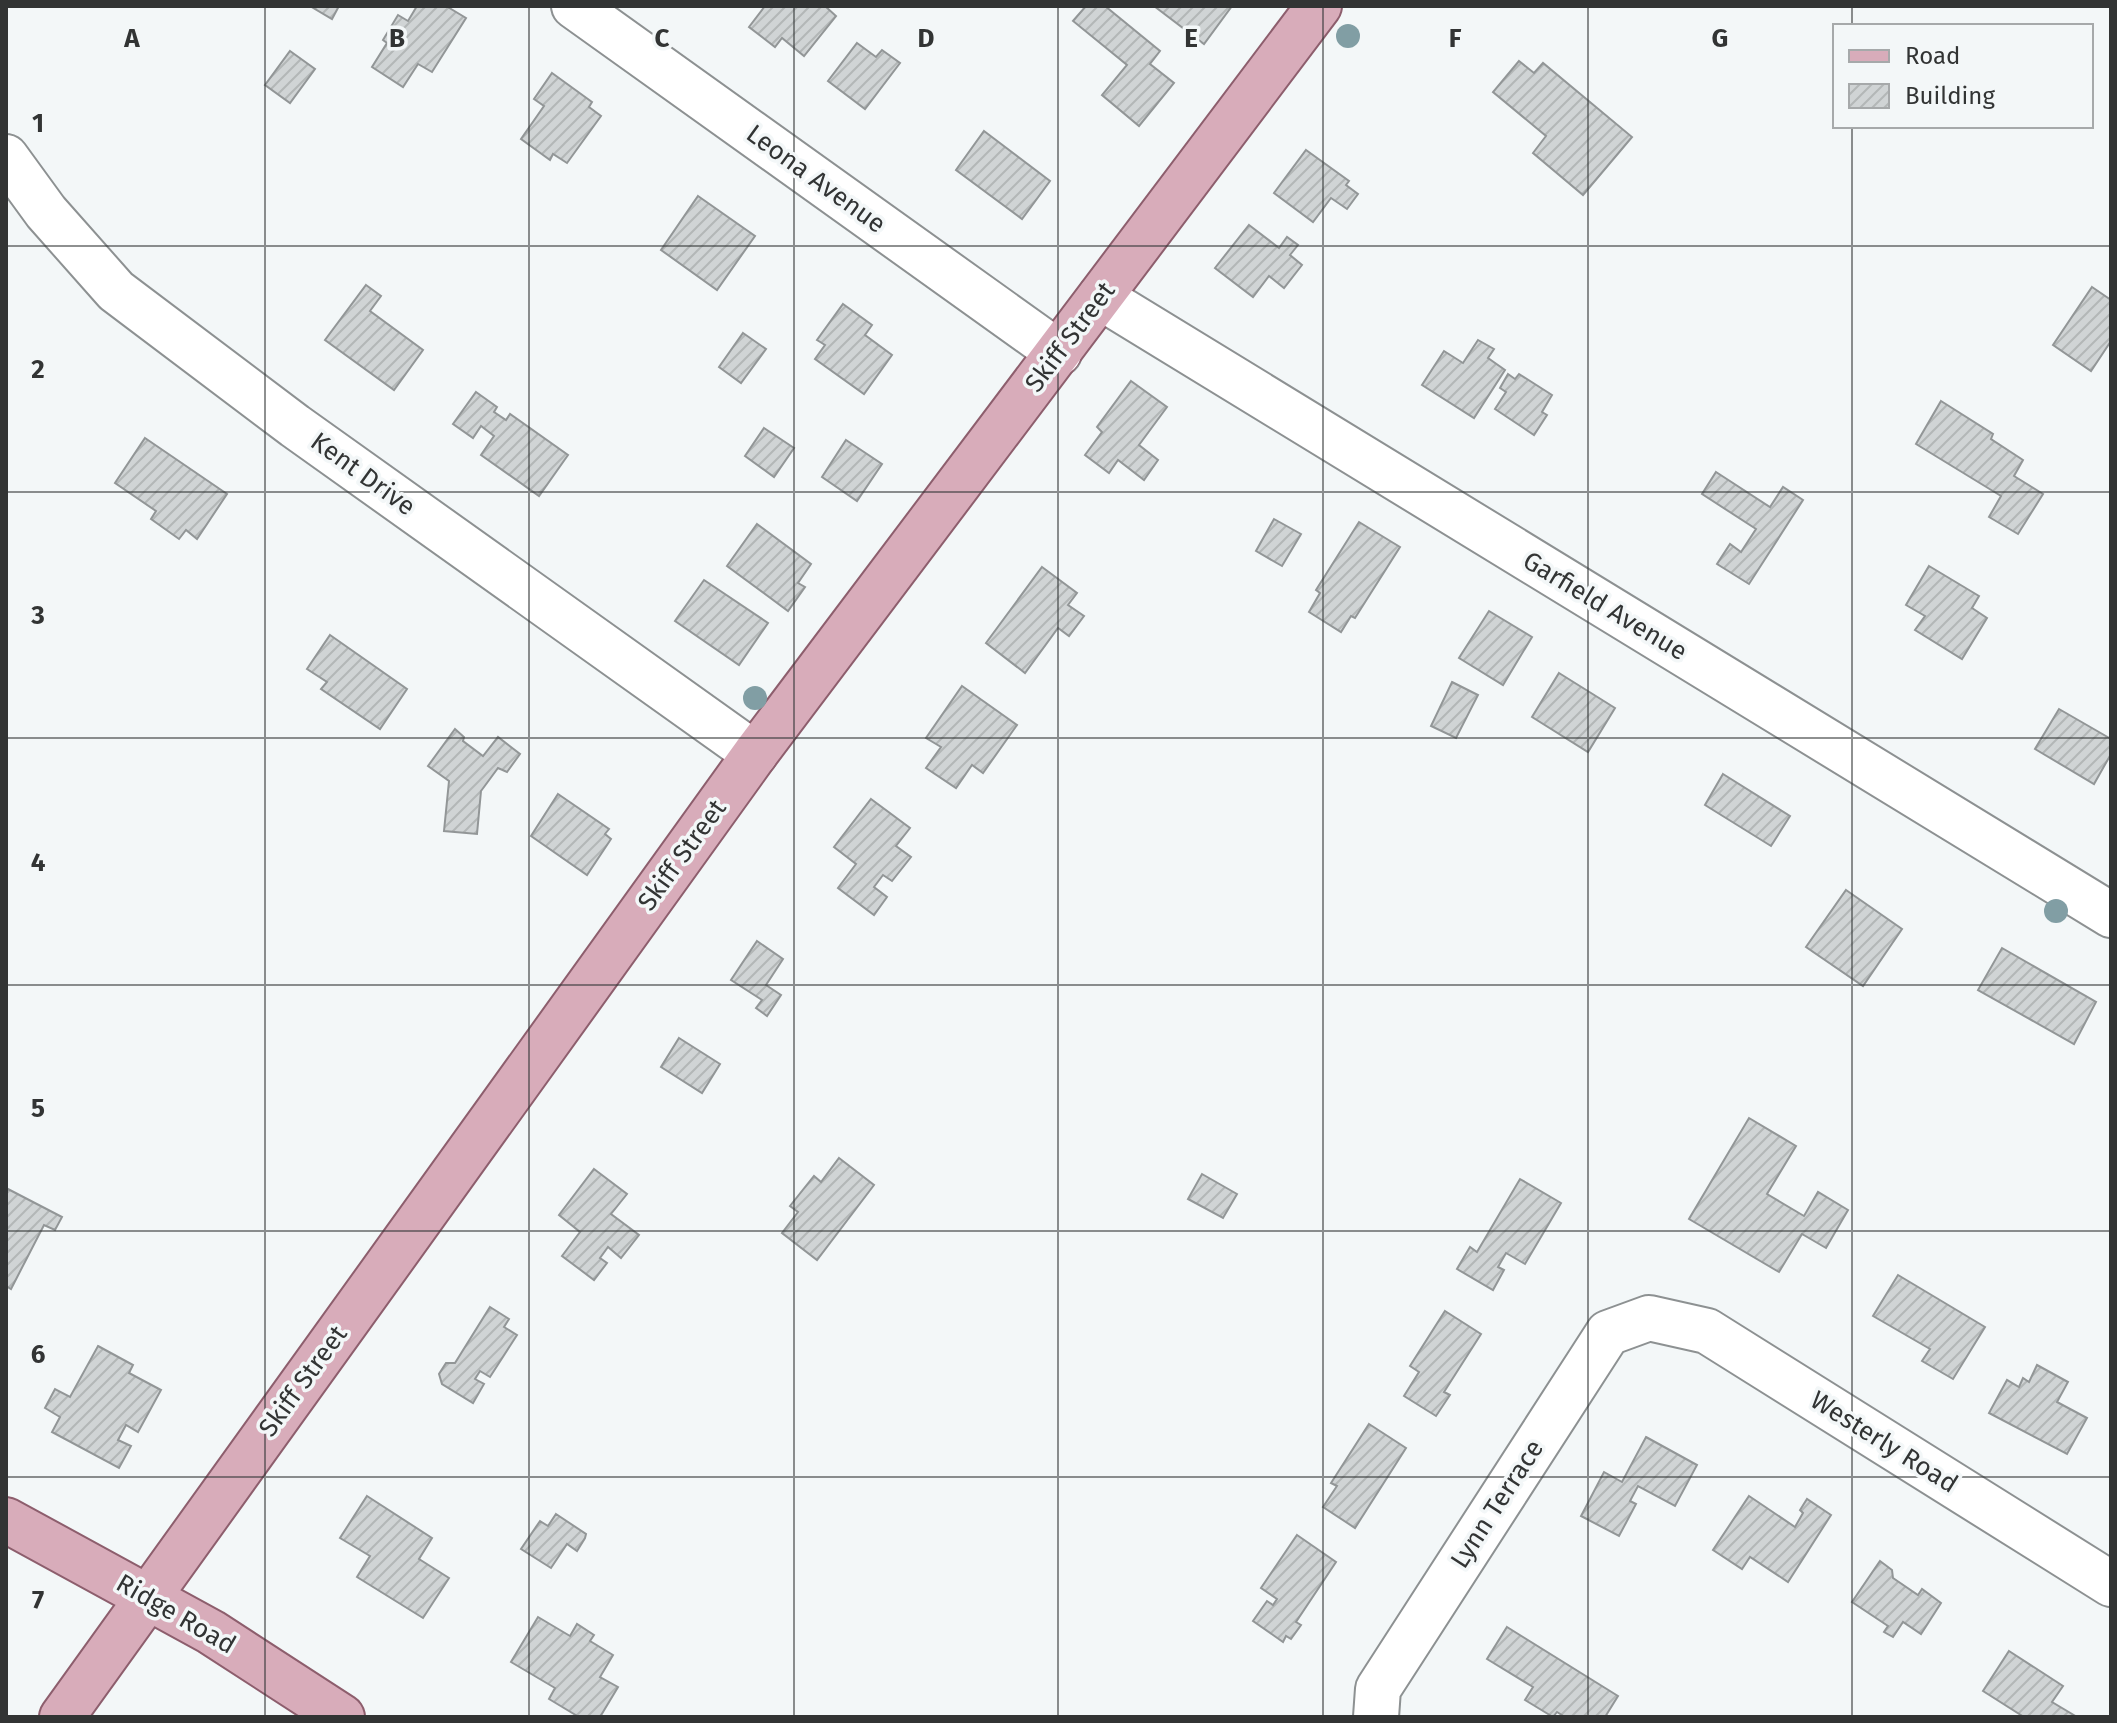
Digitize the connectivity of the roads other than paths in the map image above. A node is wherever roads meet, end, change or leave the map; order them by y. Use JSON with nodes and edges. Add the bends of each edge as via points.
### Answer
{"nodes":[{"id":1,"x":574,"y":6,"type":"edge"},
{"id":2,"x":1319,"y":6,"type":"edge"},
{"id":3,"x":6,"y":157,"type":"edge"},
{"id":4,"x":1100,"y":297,"type":"junction"},
{"id":5,"x":1059,"y":353,"type":"junction"},
{"id":6,"x":755,"y":754,"type":"junction"},
{"id":7,"x":2111,"y":915,"type":"edge"},
{"id":8,"x":1649,"y":1318,"type":"joint"},
{"id":9,"x":6,"y":1520,"type":"edge"},
{"id":10,"x":2111,"y":1584,"type":"edge"},
{"id":11,"x":148,"y":1597,"type":"junction"},
{"id":12,"x":62,"y":1717,"type":"edge"},
{"id":13,"x":342,"y":1717,"type":"edge"},
{"id":14,"x":1376,"y":1717,"type":"edge"}],
"edges":[{"from":1,"to":5,"type":"street","name":"Leona Avenue"},
{"from":2,"to":4,"type":"main road","name":"Skiff Street"},
{"from":3,"to":6,"type":"street","name":"Kent Drive","via":[[116,291],[295,426]]},
{"from":4,"to":5,"type":"main road","name":"Skiff Street"},
{"from":4,"to":7,"type":"street","name":"Garfield Avenue"},
{"from":5,"to":6,"type":"main road","name":"Skiff Street"},
{"from":6,"to":11,"type":"main road","name":"Skiff Street"},
{"from":8,"to":10,"type":"street","name":"Westerly Road","via":[[1707,1331]]},
{"from":8,"to":14,"type":"street","name":"Lynn Terrace","via":[[1608,1333],[1378,1689]]},
{"from":9,"to":11,"type":"main road","name":"Ridge Road"},
{"from":11,"to":12,"type":"main road","name":"Skiff Street"},
{"from":11,"to":13,"type":"main road","name":"Ridge Road"}]}
